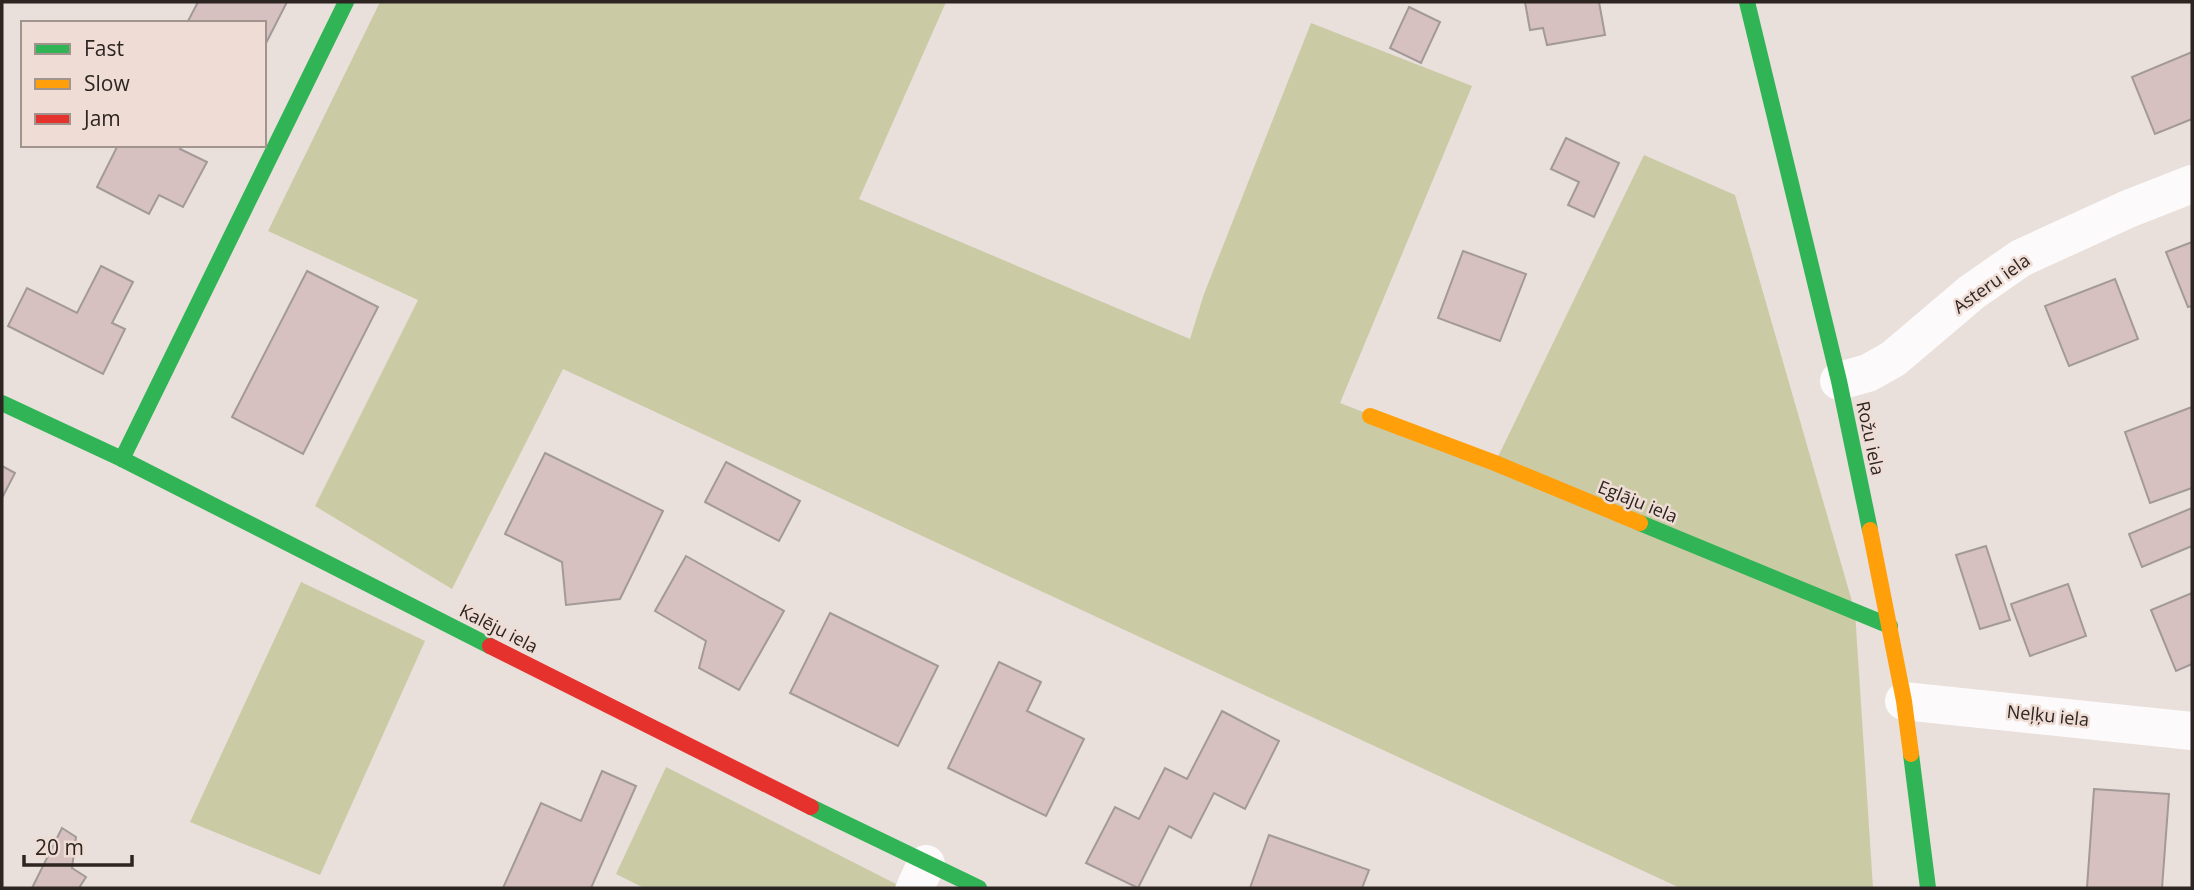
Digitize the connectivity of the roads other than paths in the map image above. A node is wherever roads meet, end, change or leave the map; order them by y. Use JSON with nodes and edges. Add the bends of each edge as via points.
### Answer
{"nodes":[{"id":1,"x":346,"y":2,"type":"edge"},
{"id":2,"x":1746,"y":2,"type":"edge"},
{"id":3,"x":2192,"y":184,"type":"edge"},
{"id":4,"x":1839,"y":381,"type":"junction"},
{"id":5,"x":2,"y":403,"type":"edge"},
{"id":6,"x":1370,"y":416,"type":"dead end"},
{"id":7,"x":122,"y":459,"type":"junction"},
{"id":8,"x":1890,"y":626,"type":"junction"},
{"id":9,"x":1904,"y":701,"type":"junction"},
{"id":10,"x":2192,"y":731,"type":"edge"},
{"id":11,"x":920,"y":876,"type":"edge"},
{"id":12,"x":979,"y":888,"type":"edge"},
{"id":13,"x":1928,"y":888,"type":"edge"}],
"edges":[{"from":1,"to":7,"type":"street"},
{"from":2,"to":4,"type":"street","name":"Rožu iela"},
{"from":3,"to":4,"type":"street","name":"Asteru iela","via":[[2021,258],[1972,292],[1893,359],[1868,373]]},
{"from":4,"to":8,"type":"street","name":"Rožu iela"},
{"from":5,"to":7,"type":"street","name":"Kalēju iela"},
{"from":6,"to":8,"type":"street","name":"Eglāju iela"},
{"from":7,"to":11,"type":"street","name":"Kalēju iela"},
{"from":8,"to":9,"type":"street","name":"Rožu iela"},
{"from":9,"to":10,"type":"street","name":"Neļķu iela"},
{"from":9,"to":13,"type":"street","name":"Rožu iela"},
{"from":11,"to":12,"type":"street","name":"Kalēju iela"}]}
